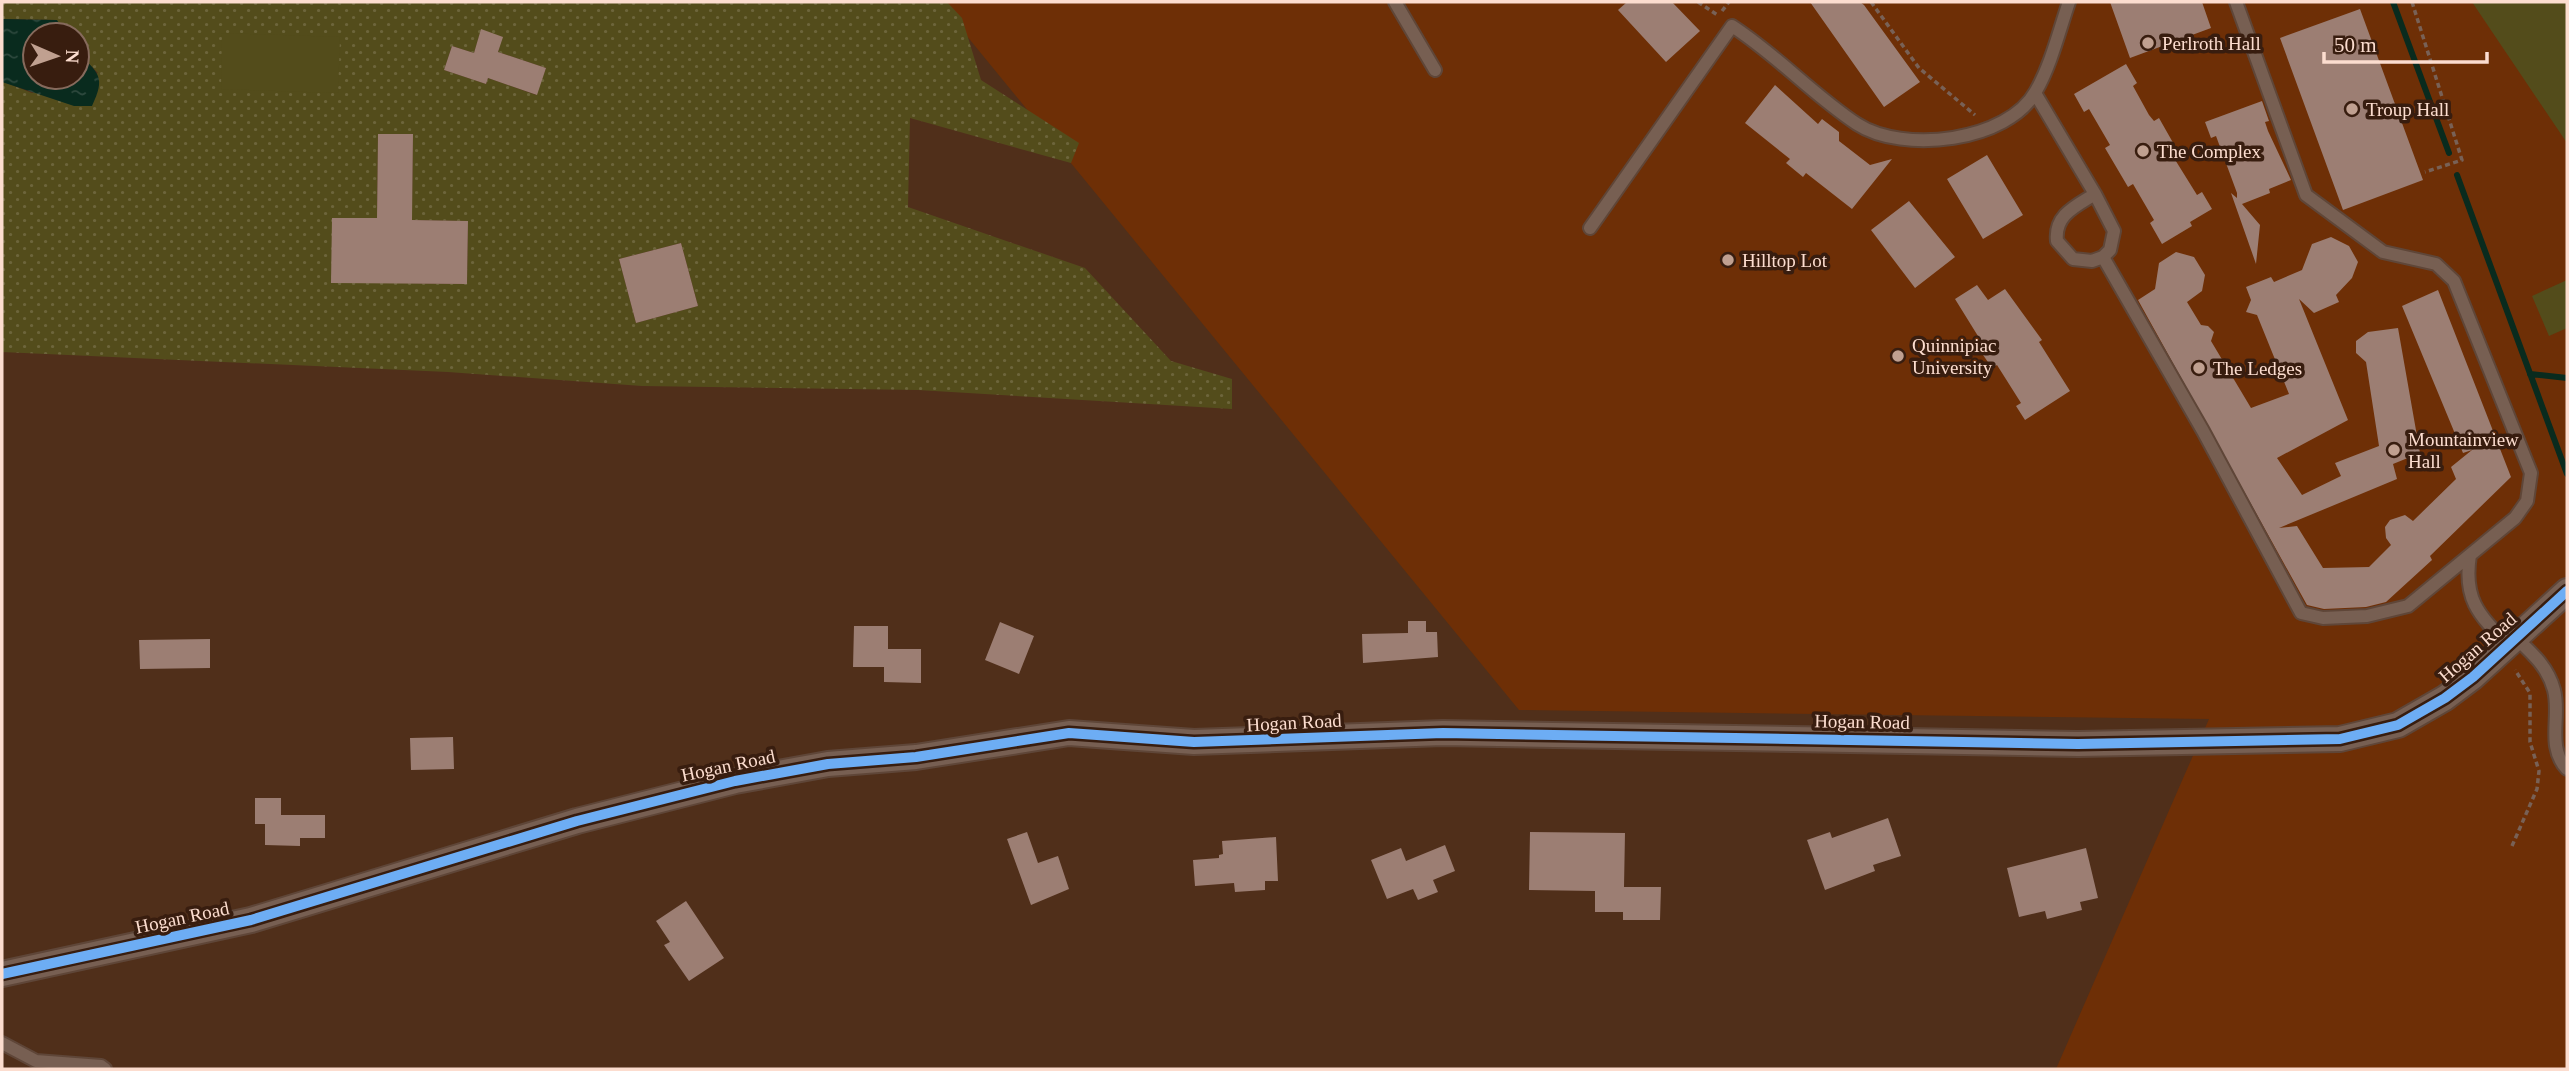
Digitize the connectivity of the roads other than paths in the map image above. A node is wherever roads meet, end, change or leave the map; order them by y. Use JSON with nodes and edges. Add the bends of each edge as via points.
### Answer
{"nodes":[{"id":1,"x":1395,"y":2,"type":"edge"},
{"id":2,"x":2069,"y":2,"type":"edge"},
{"id":3,"x":2236,"y":2,"type":"edge"},
{"id":4,"x":1435,"y":70,"type":"dead end"},
{"id":5,"x":2035,"y":93,"type":"junction"},
{"id":6,"x":2095,"y":194,"type":"junction"},
{"id":7,"x":1590,"y":228,"type":"dead end"},
{"id":8,"x":2103,"y":257,"type":"junction"},
{"id":9,"x":2470,"y":555,"type":"junction"},
{"id":10,"x":2567,"y":591,"type":"edge"},
{"id":11,"x":2511,"y":648,"type":"junction"},
{"id":12,"x":2567,"y":769,"type":"edge"},
{"id":13,"x":2,"y":974,"type":"edge"},
{"id":14,"x":2,"y":1044,"type":"edge"},
{"id":15,"x":105,"y":1069,"type":"edge"}],
"edges":[{"from":1,"to":4,"type":"lane"},
{"from":2,"to":5,"type":"lane"},
{"from":3,"to":9,"type":"lane","via":[[2306,195],[2383,252],[2436,264],[2455,281],[2530,474],[2527,500],[2515,518]]},
{"from":5,"to":6,"type":"lane"},
{"from":5,"to":7,"type":"lane","via":[[1990,128],[1937,140],[1882,136],[1859,125],[1732,26]]},
{"from":6,"to":8,"type":"lane","via":[[2114,231],[2110,250]]},
{"from":6,"to":8,"type":"lane","via":[[2064,214],[2057,242],[2073,259]]},
{"from":8,"to":9,"type":"lane","via":[[2301,613],[2323,618],[2389,613],[2409,606]]},
{"from":9,"to":11,"type":"lane","via":[[2469,597]]},
{"from":10,"to":11,"type":"street","name":"Hogan Road"},
{"from":11,"to":12,"type":"lane","via":[[2547,670],[2555,692],[2555,745]]},
{"from":11,"to":13,"type":"street","name":"Hogan Road","via":[[2417,714],[2370,734],[2340,739],[2078,744],[1443,733],[1194,742],[1069,733],[916,757],[828,764],[735,780],[577,821],[251,920]]},
{"from":14,"to":15,"type":"lane","via":[[36,1061]]}]}
